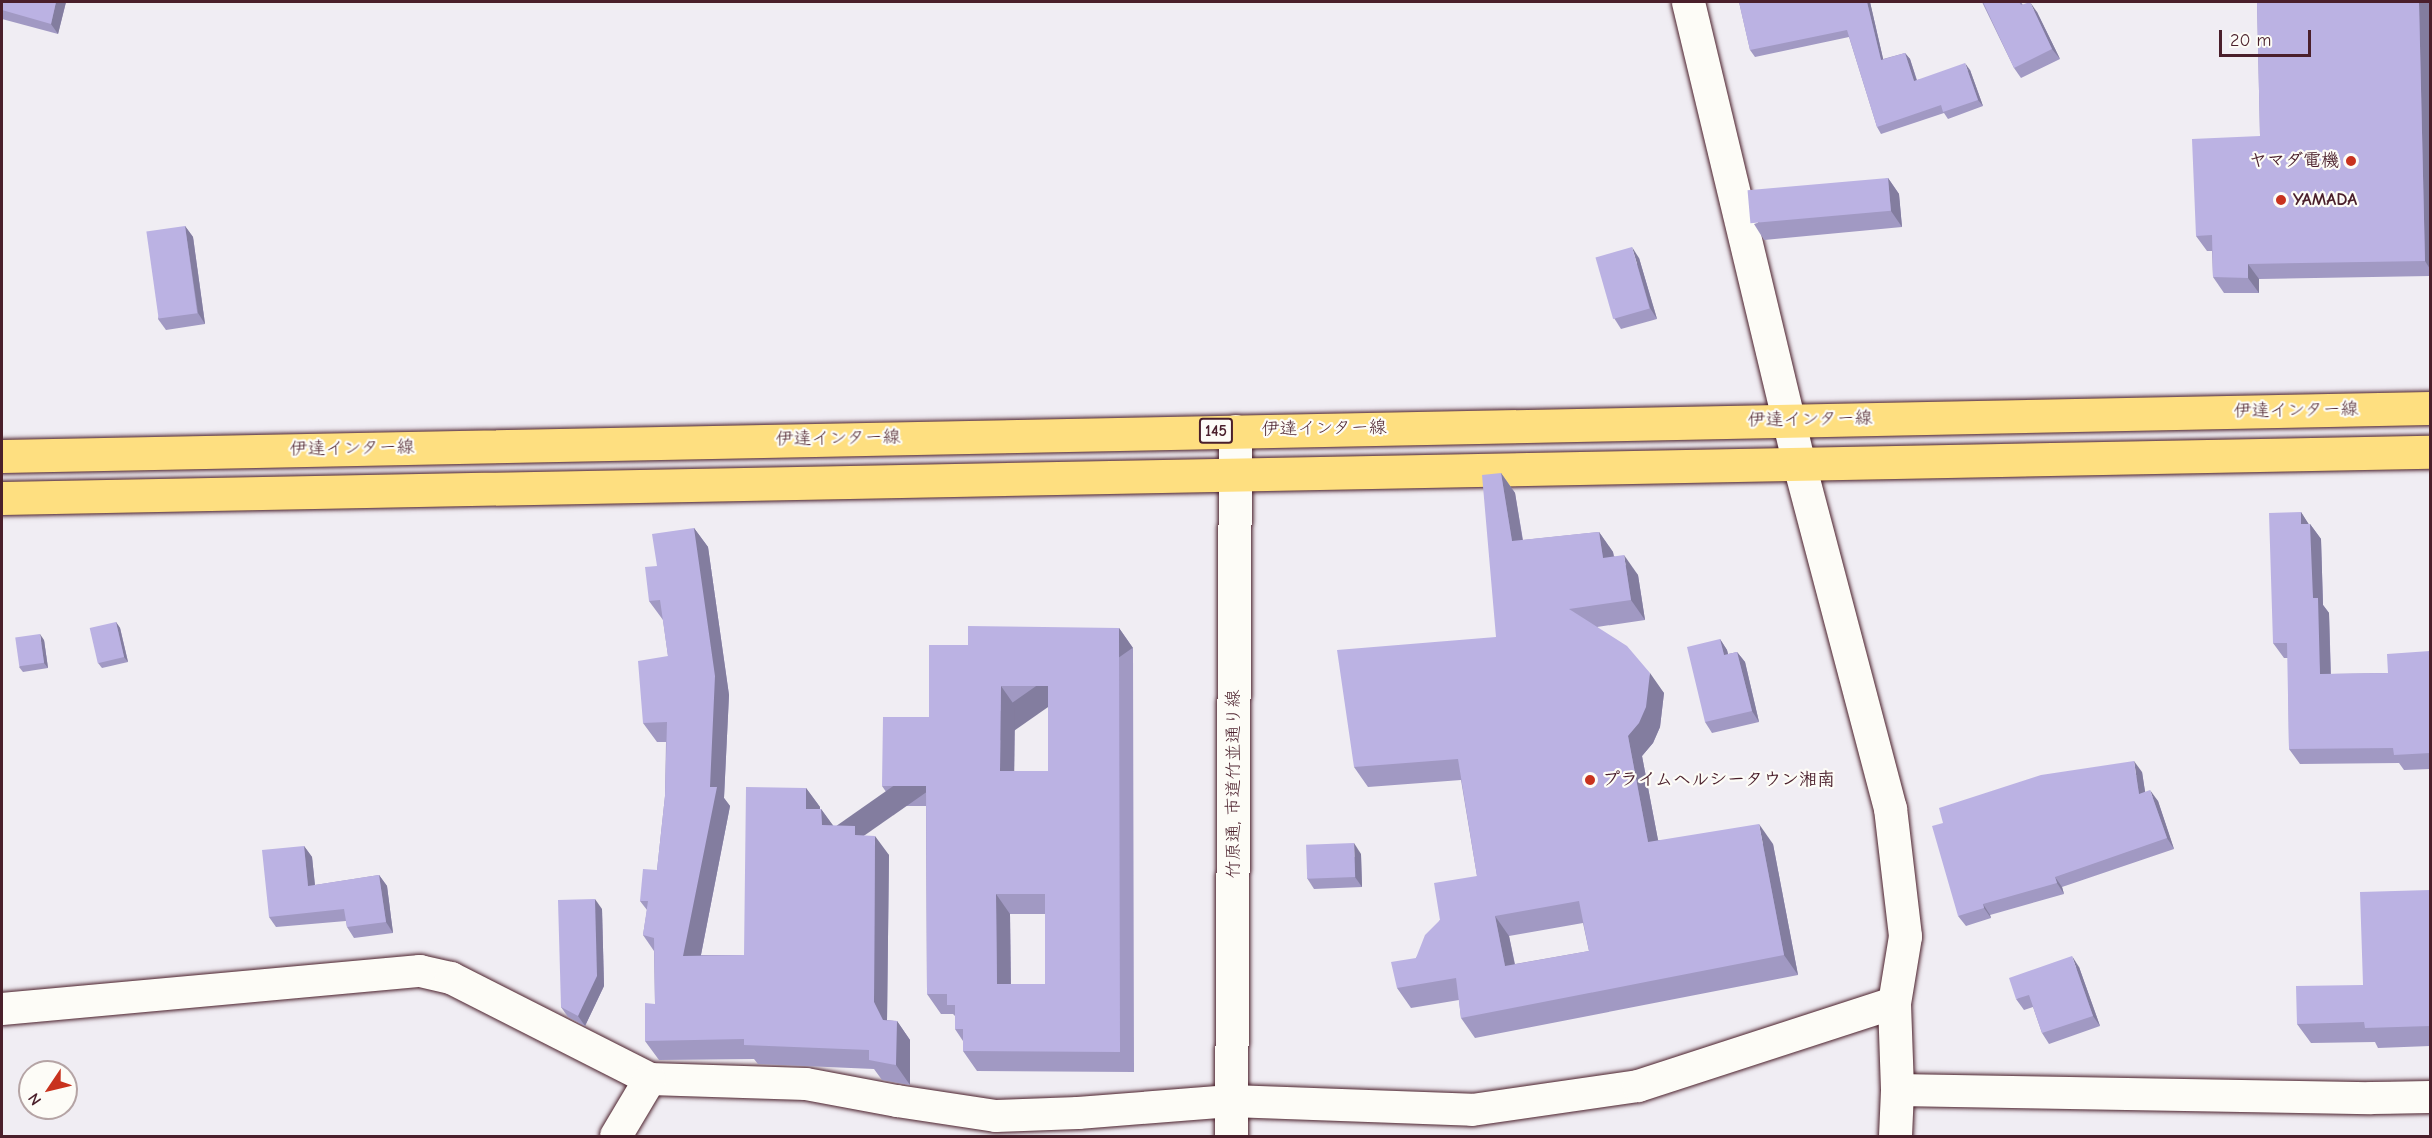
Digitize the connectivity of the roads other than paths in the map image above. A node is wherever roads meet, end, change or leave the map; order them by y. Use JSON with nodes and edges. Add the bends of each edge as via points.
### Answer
{"nodes":[{"id":1,"x":1688,"y":2,"type":"edge"},
{"id":2,"x":2430,"y":408,"type":"edge"},
{"id":3,"x":1791,"y":420,"type":"junction"},
{"id":4,"x":1235,"y":431,"type":"junction"},
{"id":5,"x":2430,"y":452,"type":"edge"},
{"id":6,"x":2,"y":456,"type":"edge"},
{"id":7,"x":1799,"y":464,"type":"junction"},
{"id":8,"x":1236,"y":475,"type":"junction"},
{"id":9,"x":2,"y":498,"type":"edge"},
{"id":10,"x":1894,"y":1003,"type":"junction"},
{"id":11,"x":2,"y":1009,"type":"edge"},
{"id":12,"x":650,"y":1079,"type":"junction"},
{"id":13,"x":2430,"y":1097,"type":"edge"},
{"id":14,"x":1232,"y":1101,"type":"junction"},
{"id":15,"x":1896,"y":1114,"type":"edge"},
{"id":16,"x":616,"y":1137,"type":"edge"},
{"id":17,"x":1230,"y":1137,"type":"edge"}],
"edges":[{"from":1,"to":3,"type":"street"},
{"from":2,"to":3,"type":"main road","name":"伊達インター線","number":"145"},
{"from":3,"to":4,"type":"main road","name":"伊達インター線","number":"145"},
{"from":3,"to":7,"type":"street"},
{"from":4,"to":6,"type":"main road","name":"伊達インター線","number":"145"},
{"from":4,"to":8,"type":"street","name":"竹原通, 市道竹並通り線"},
{"from":5,"to":7,"type":"main road"},
{"from":7,"to":8,"type":"main road"},
{"from":7,"to":10,"type":"street","via":[[1890,808],[1905,936]]},
{"from":8,"to":9,"type":"main road"},
{"from":8,"to":14,"type":"street","name":"竹原通, 市道竹並通り線"},
{"from":10,"to":14,"type":"street","via":[[1638,1086],[1472,1110]]},
{"from":10,"to":15,"type":"street"},
{"from":11,"to":12,"type":"street","via":[[420,971],[451,978]]},
{"from":12,"to":14,"type":"street","via":[[806,1084],[996,1116]]},
{"from":12,"to":16,"type":"street"},
{"from":13,"to":15,"type":"street"},
{"from":14,"to":17,"type":"street","name":"竹原通, 市道竹並通り線"}]}
